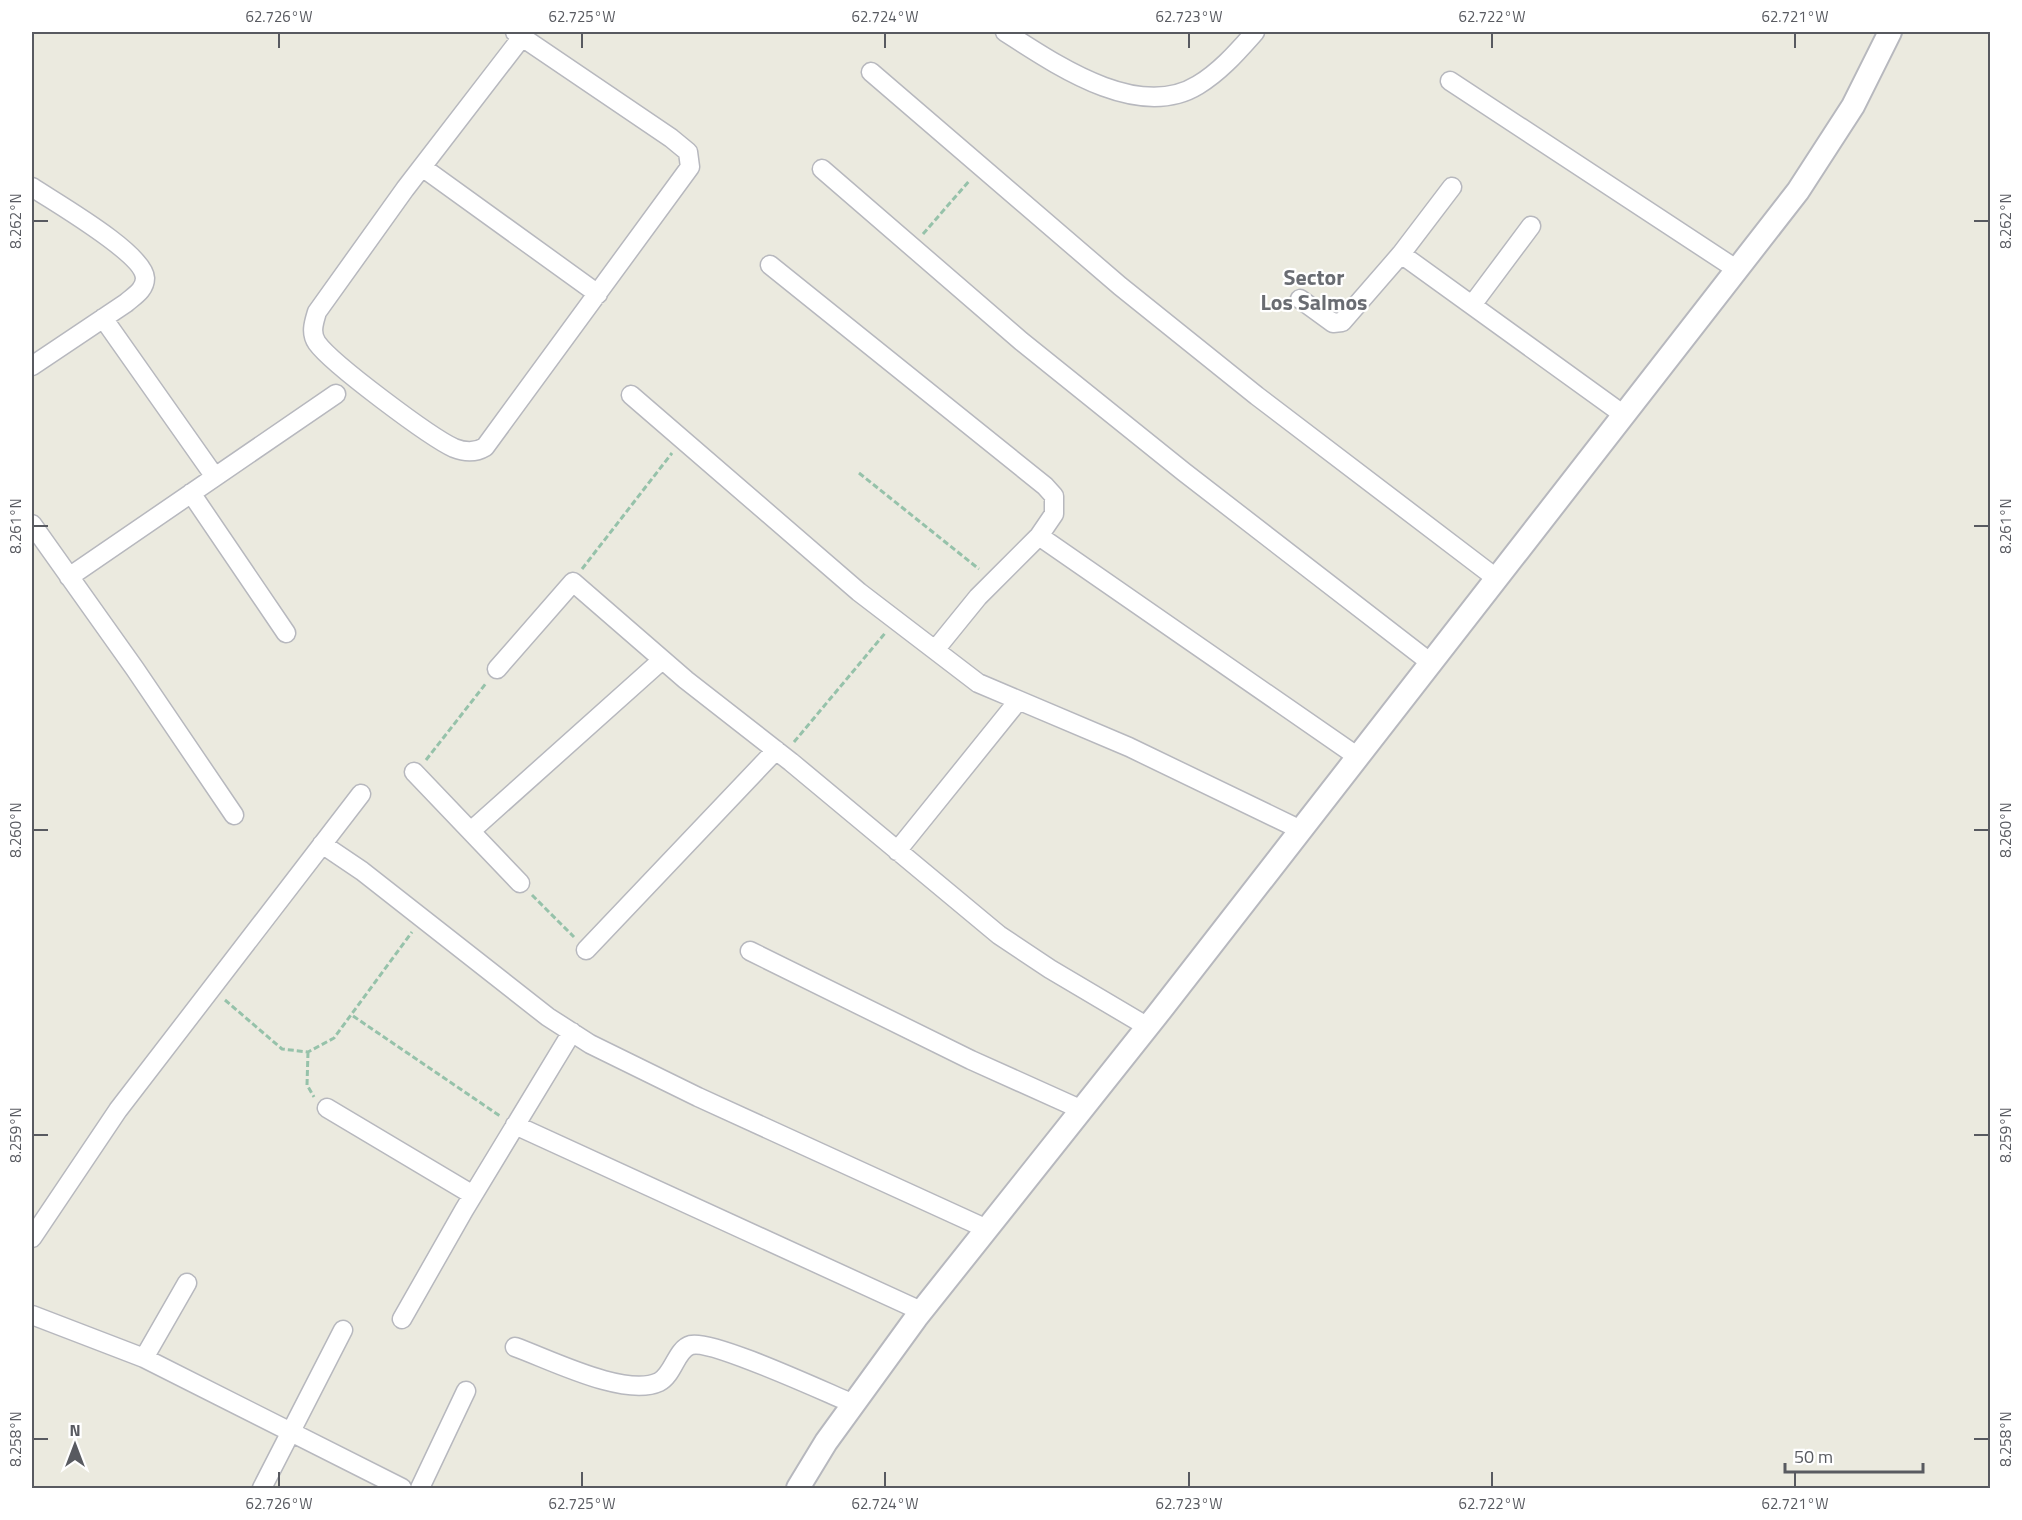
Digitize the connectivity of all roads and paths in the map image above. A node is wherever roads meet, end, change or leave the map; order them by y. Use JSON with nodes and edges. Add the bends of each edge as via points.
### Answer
{"nodes":[{"id":1,"x":1005,"y":32,"type":"edge"},
{"id":2,"x":1255,"y":32,"type":"edge"},
{"id":3,"x":1890,"y":32,"type":"edge"},
{"id":4,"x":519,"y":34,"type":"edge"},
{"id":5,"x":871,"y":72,"type":"dead end"},
{"id":6,"x":1450,"y":81,"type":"dead end"},
{"id":7,"x":422,"y":167,"type":"junction"},
{"id":8,"x":981,"y":167,"type":"junction"},
{"id":9,"x":822,"y":169,"type":"dead end"},
{"id":10,"x":32,"y":187,"type":"edge"},
{"id":11,"x":1452,"y":187,"type":"dead end"},
{"id":12,"x":1531,"y":226,"type":"dead end"},
{"id":13,"x":912,"y":247,"type":"junction"},
{"id":14,"x":1401,"y":254,"type":"junction"},
{"id":15,"x":770,"y":266,"type":"dead end"},
{"id":16,"x":1736,"y":269,"type":"junction"},
{"id":17,"x":598,"y":294,"type":"junction"},
{"id":18,"x":1300,"y":299,"type":"dead end"},
{"id":19,"x":1472,"y":305,"type":"junction"},
{"id":20,"x":103,"y":318,"type":"junction"},
{"id":21,"x":32,"y":366,"type":"edge"},
{"id":22,"x":336,"y":394,"type":"dead end"},
{"id":23,"x":631,"y":395,"type":"dead end"},
{"id":24,"x":1623,"y":415,"type":"junction"},
{"id":25,"x":682,"y":440,"type":"junction"},
{"id":26,"x":859,"y":473,"type":"dead end"},
{"id":27,"x":214,"y":477,"type":"junction"},
{"id":28,"x":191,"y":493,"type":"junction"},
{"id":29,"x":32,"y":524,"type":"edge"},
{"id":30,"x":1039,"y":536,"type":"junction"},
{"id":31,"x":69,"y":577,"type":"junction"},
{"id":32,"x":1496,"y":578,"type":"junction"},
{"id":33,"x":994,"y":581,"type":"junction"},
{"id":34,"x":573,"y":582,"type":"junction"},
{"id":35,"x":896,"y":620,"type":"junction"},
{"id":36,"x":286,"y":633,"type":"dead end"},
{"id":37,"x":935,"y":650,"type":"junction"},
{"id":38,"x":662,"y":660,"type":"junction"},
{"id":39,"x":1431,"y":663,"type":"junction"},
{"id":40,"x":496,"y":669,"type":"joint"},
{"id":41,"x":1018,"y":701,"type":"junction"},
{"id":42,"x":779,"y":753,"type":"junction"},
{"id":43,"x":1358,"y":757,"type":"junction"},
{"id":44,"x":414,"y":772,"type":"joint"},
{"id":45,"x":361,"y":794,"type":"dead end"},
{"id":46,"x":234,"y":815,"type":"dead end"},
{"id":47,"x":472,"y":830,"type":"junction"},
{"id":48,"x":1300,"y":830,"type":"junction"},
{"id":49,"x":322,"y":844,"type":"junction"},
{"id":50,"x":897,"y":851,"type":"junction"},
{"id":51,"x":520,"y":883,"type":"joint"},
{"id":52,"x":422,"y":919,"type":"junction"},
{"id":53,"x":586,"y":950,"type":"joint"},
{"id":54,"x":750,"y":951,"type":"dead end"},
{"id":55,"x":212,"y":988,"type":"junction"},
{"id":56,"x":353,"y":1016,"type":"junction"},
{"id":57,"x":1148,"y":1027,"type":"junction"},
{"id":58,"x":572,"y":1032,"type":"junction"},
{"id":59,"x":308,"y":1052,"type":"junction"},
{"id":60,"x":327,"y":1108,"type":"joint"},
{"id":61,"x":1080,"y":1109,"type":"junction"},
{"id":62,"x":515,"y":1125,"type":"junction"},
{"id":63,"x":473,"y":1195,"type":"junction"},
{"id":64,"x":987,"y":1229,"type":"junction"},
{"id":65,"x":32,"y":1238,"type":"edge"},
{"id":66,"x":187,"y":1283,"type":"dead end"},
{"id":67,"x":921,"y":1311,"type":"junction"},
{"id":68,"x":32,"y":1315,"type":"edge"},
{"id":69,"x":402,"y":1318,"type":"dead end"},
{"id":70,"x":343,"y":1330,"type":"dead end"},
{"id":71,"x":515,"y":1347,"type":"dead end"},
{"id":72,"x":144,"y":1358,"type":"junction"},
{"id":73,"x":466,"y":1391,"type":"dead end"},
{"id":74,"x":854,"y":1404,"type":"junction"},
{"id":75,"x":291,"y":1431,"type":"junction"},
{"id":76,"x":262,"y":1488,"type":"edge"},
{"id":77,"x":402,"y":1488,"type":"edge"},
{"id":78,"x":420,"y":1488,"type":"edge"},
{"id":79,"x":798,"y":1488,"type":"edge"}],
"edges":[{"from":1,"to":2,"type":"street","via":[[1096,84],[1147,95],[1165,95],[1197,85]]},
{"from":3,"to":16,"type":"street","via":[[1836,135],[1798,192]]},
{"from":4,"to":7,"type":"street"},
{"from":4,"to":17,"type":"street","via":[[671,138],[691,159],[685,177]]},
{"from":5,"to":8,"type":"street"},
{"from":6,"to":16,"type":"street"},
{"from":7,"to":17,"type":"street"},
{"from":7,"to":17,"type":"street","via":[[317,312],[313,336],[323,350],[357,379],[445,443],[467,452],[485,447]]},
{"from":8,"to":13,"type":"path"},
{"from":8,"to":32,"type":"street","via":[[1257,396]]},
{"from":9,"to":13,"type":"street"},
{"from":10,"to":20,"type":"street","via":[[130,254],[144,271],[144,286],[139,292]]},
{"from":11,"to":14,"type":"street"},
{"from":12,"to":19,"type":"street"},
{"from":13,"to":39,"type":"street","via":[[1166,458]]},
{"from":14,"to":18,"type":"street","via":[[1342,322],[1333,323]]},
{"from":14,"to":19,"type":"street"},
{"from":15,"to":30,"type":"street","via":[[1046,486],[1056,505]]},
{"from":16,"to":24,"type":"street"},
{"from":19,"to":24,"type":"street"},
{"from":20,"to":21,"type":"street"},
{"from":20,"to":27,"type":"street"},
{"from":22,"to":27,"type":"street"},
{"from":23,"to":25,"type":"street"},
{"from":24,"to":32,"type":"street"},
{"from":25,"to":34,"type":"path"},
{"from":25,"to":35,"type":"street"},
{"from":26,"to":33,"type":"path"},
{"from":27,"to":28,"type":"street"},
{"from":28,"to":31,"type":"street"},
{"from":28,"to":36,"type":"street"},
{"from":29,"to":31,"type":"street"},
{"from":30,"to":33,"type":"street"},
{"from":30,"to":43,"type":"street"},
{"from":31,"to":46,"type":"street"},
{"from":32,"to":39,"type":"street"},
{"from":33,"to":37,"type":"street"},
{"from":34,"to":38,"type":"street"},
{"from":34,"to":40,"type":"street"},
{"from":35,"to":37,"type":"street"},
{"from":35,"to":42,"type":"path"},
{"from":37,"to":41,"type":"street","via":[[978,683]]},
{"from":38,"to":42,"type":"street"},
{"from":38,"to":47,"type":"street"},
{"from":39,"to":43,"type":"street"},
{"from":40,"to":44,"type":"path","via":[[450,732]]},
{"from":41,"to":48,"type":"street","via":[[1129,747]]},
{"from":41,"to":50,"type":"street"},
{"from":42,"to":50,"type":"street"},
{"from":42,"to":53,"type":"street"},
{"from":43,"to":48,"type":"street"},
{"from":44,"to":47,"type":"street"},
{"from":45,"to":49,"type":"street"},
{"from":47,"to":51,"type":"street"},
{"from":48,"to":57,"type":"street"},
{"from":49,"to":52,"type":"street"},
{"from":49,"to":55,"type":"street"},
{"from":50,"to":57,"type":"street","via":[[999,935]]},
{"from":51,"to":53,"type":"path"},
{"from":52,"to":56,"type":"path"},
{"from":52,"to":58,"type":"street"},
{"from":54,"to":61,"type":"street"},
{"from":55,"to":59,"type":"path","via":[[282,1049]]},
{"from":55,"to":65,"type":"street","via":[[118,1110]]},
{"from":56,"to":59,"type":"path","via":[[334,1038]]},
{"from":56,"to":62,"type":"path"},
{"from":57,"to":61,"type":"street"},
{"from":58,"to":62,"type":"street"},
{"from":58,"to":64,"type":"street","via":[[698,1097]]},
{"from":59,"to":60,"type":"path","via":[[307,1085]]},
{"from":60,"to":63,"type":"street"},
{"from":61,"to":64,"type":"street"},
{"from":62,"to":63,"type":"street"},
{"from":62,"to":67,"type":"street"},
{"from":63,"to":69,"type":"street"},
{"from":64,"to":67,"type":"street"},
{"from":66,"to":72,"type":"street"},
{"from":67,"to":74,"type":"street"},
{"from":68,"to":72,"type":"street"},
{"from":70,"to":75,"type":"street"},
{"from":71,"to":74,"type":"street","via":[[610,1381],[647,1386],[670,1373],[683,1350],[690,1345],[703,1345],[737,1355]]},
{"from":72,"to":75,"type":"street"},
{"from":73,"to":78,"type":"street"},
{"from":74,"to":79,"type":"street"},
{"from":75,"to":76,"type":"street"},
{"from":75,"to":77,"type":"street"}]}
